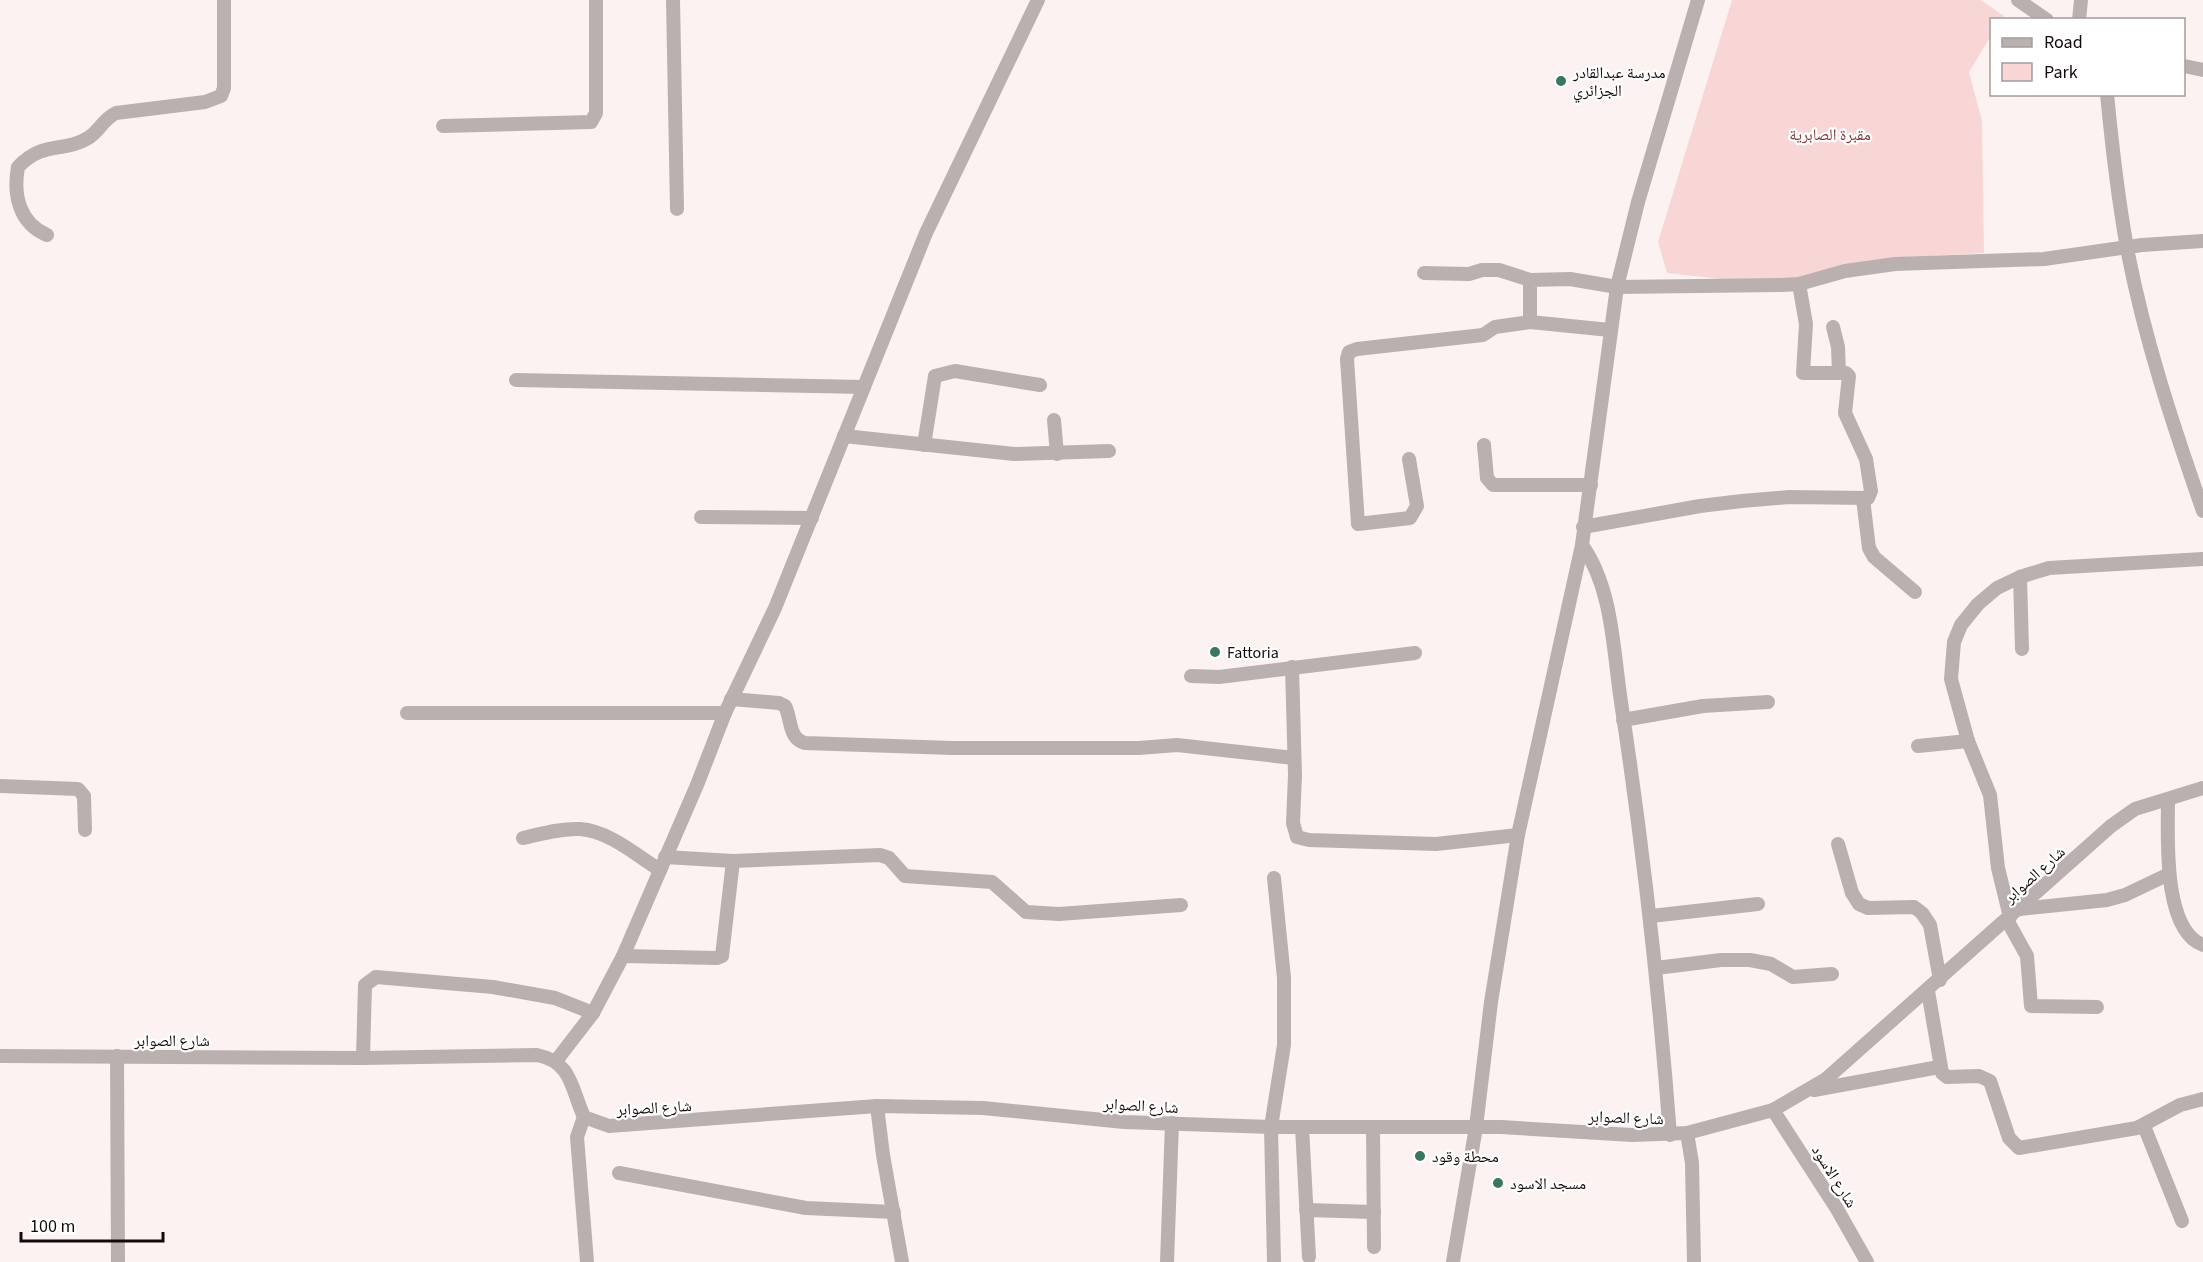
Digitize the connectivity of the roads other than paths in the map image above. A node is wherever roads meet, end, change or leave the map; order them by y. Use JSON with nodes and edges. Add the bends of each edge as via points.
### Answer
{"nodes":[{"id":1,"x":224,"y":0,"type":"edge"},
{"id":2,"x":597,"y":0,"type":"edge"},
{"id":3,"x":673,"y":0,"type":"edge"},
{"id":4,"x":1038,"y":0,"type":"edge"},
{"id":5,"x":1698,"y":0,"type":"edge"},
{"id":6,"x":2018,"y":0,"type":"edge"},
{"id":7,"x":2081,"y":0,"type":"edge"},
{"id":8,"x":2044,"y":18,"type":"edge"},
{"id":9,"x":2079,"y":18,"type":"edge"},
{"id":10,"x":2185,"y":66,"type":"edge"},
{"id":11,"x":2203,"y":70,"type":"edge"},
{"id":12,"x":2107,"y":96,"type":"edge"},
{"id":13,"x":443,"y":126,"type":"dead end"},
{"id":14,"x":676,"y":209,"type":"dead end"},
{"id":15,"x":47,"y":235,"type":"dead end"},
{"id":16,"x":2203,"y":241,"type":"edge"},
{"id":17,"x":2127,"y":248,"type":"junction"},
{"id":18,"x":1424,"y":273,"type":"dead end"},
{"id":19,"x":1530,"y":280,"type":"junction"},
{"id":20,"x":1799,"y":284,"type":"junction"},
{"id":21,"x":1617,"y":287,"type":"junction"},
{"id":22,"x":1530,"y":322,"type":"junction"},
{"id":23,"x":1833,"y":327,"type":"dead end"},
{"id":24,"x":1610,"y":330,"type":"junction"},
{"id":25,"x":1839,"y":373,"type":"junction"},
{"id":26,"x":516,"y":380,"type":"dead end"},
{"id":27,"x":1040,"y":385,"type":"dead end"},
{"id":28,"x":864,"y":387,"type":"junction"},
{"id":29,"x":1054,"y":420,"type":"dead end"},
{"id":30,"x":844,"y":436,"type":"junction"},
{"id":31,"x":924,"y":444,"type":"junction"},
{"id":32,"x":1484,"y":445,"type":"dead end"},
{"id":33,"x":1109,"y":450,"type":"dead end"},
{"id":34,"x":1057,"y":454,"type":"junction"},
{"id":35,"x":1409,"y":459,"type":"dead end"},
{"id":36,"x":1591,"y":485,"type":"junction"},
{"id":37,"x":1863,"y":499,"type":"junction"},
{"id":38,"x":2203,"y":511,"type":"edge"},
{"id":39,"x":701,"y":517,"type":"dead end"},
{"id":40,"x":812,"y":518,"type":"junction"},
{"id":41,"x":1583,"y":527,"type":"junction"},
{"id":42,"x":1582,"y":545,"type":"junction"},
{"id":43,"x":2203,"y":559,"type":"edge"},
{"id":44,"x":2020,"y":577,"type":"junction"},
{"id":45,"x":1915,"y":592,"type":"dead end"},
{"id":46,"x":2022,"y":649,"type":"dead end"},
{"id":47,"x":1415,"y":653,"type":"dead end"},
{"id":48,"x":1292,"y":667,"type":"junction"},
{"id":49,"x":1191,"y":676,"type":"dead end"},
{"id":50,"x":731,"y":699,"type":"junction"},
{"id":51,"x":1768,"y":702,"type":"dead end"},
{"id":52,"x":407,"y":713,"type":"dead end"},
{"id":53,"x":725,"y":713,"type":"junction"},
{"id":54,"x":1623,"y":720,"type":"junction"},
{"id":55,"x":1968,"y":741,"type":"junction"},
{"id":56,"x":1918,"y":746,"type":"dead end"},
{"id":57,"x":1294,"y":758,"type":"junction"},
{"id":58,"x":0,"y":786,"type":"edge"},
{"id":59,"x":2203,"y":788,"type":"edge"},
{"id":60,"x":2168,"y":799,"type":"junction"},
{"id":61,"x":85,"y":830,"type":"dead end"},
{"id":62,"x":1518,"y":836,"type":"junction"},
{"id":63,"x":523,"y":838,"type":"dead end"},
{"id":64,"x":1838,"y":844,"type":"dead end"},
{"id":65,"x":733,"y":861,"type":"junction"},
{"id":66,"x":662,"y":864,"type":"junction"},
{"id":67,"x":2169,"y":874,"type":"junction"},
{"id":68,"x":1274,"y":878,"type":"dead end"},
{"id":69,"x":1758,"y":904,"type":"dead end"},
{"id":70,"x":1181,"y":905,"type":"dead end"},
{"id":71,"x":2012,"y":915,"type":"junction"},
{"id":72,"x":1651,"y":916,"type":"junction"},
{"id":73,"x":2203,"y":945,"type":"edge"},
{"id":74,"x":623,"y":956,"type":"junction"},
{"id":75,"x":1656,"y":968,"type":"junction"},
{"id":76,"x":1832,"y":974,"type":"dead end"},
{"id":77,"x":1940,"y":980,"type":"junction"},
{"id":78,"x":1928,"y":991,"type":"junction"},
{"id":79,"x":2097,"y":1007,"type":"dead end"},
{"id":80,"x":593,"y":1013,"type":"junction"},
{"id":81,"x":0,"y":1056,"type":"edge"},
{"id":82,"x":117,"y":1056,"type":"junction"},
{"id":83,"x":363,"y":1058,"type":"junction"},
{"id":84,"x":556,"y":1061,"type":"junction"},
{"id":85,"x":1939,"y":1067,"type":"junction"},
{"id":86,"x":1809,"y":1090,"type":"junction"},
{"id":87,"x":2203,"y":1099,"type":"edge"},
{"id":88,"x":877,"y":1106,"type":"junction"},
{"id":89,"x":1773,"y":1110,"type":"junction"},
{"id":90,"x":584,"y":1117,"type":"junction"},
{"id":91,"x":1172,"y":1123,"type":"junction"},
{"id":92,"x":2144,"y":1126,"type":"junction"},
{"id":93,"x":1271,"y":1127,"type":"junction"},
{"id":94,"x":1302,"y":1127,"type":"junction"},
{"id":95,"x":1373,"y":1127,"type":"junction"},
{"id":96,"x":1476,"y":1127,"type":"junction"},
{"id":97,"x":1687,"y":1133,"type":"junction"},
{"id":98,"x":1670,"y":1135,"type":"junction"},
{"id":99,"x":619,"y":1173,"type":"dead end"},
{"id":100,"x":1306,"y":1210,"type":"junction"},
{"id":101,"x":894,"y":1212,"type":"junction"},
{"id":102,"x":1374,"y":1212,"type":"junction"},
{"id":103,"x":2182,"y":1221,"type":"dead end"},
{"id":104,"x":1374,"y":1247,"type":"dead end"},
{"id":105,"x":1309,"y":1257,"type":"dead end"},
{"id":106,"x":118,"y":1262,"type":"edge"},
{"id":107,"x":587,"y":1262,"type":"edge"},
{"id":108,"x":902,"y":1262,"type":"edge"},
{"id":109,"x":1167,"y":1262,"type":"edge"},
{"id":110,"x":1274,"y":1262,"type":"edge"},
{"id":111,"x":1453,"y":1262,"type":"edge"},
{"id":112,"x":1694,"y":1262,"type":"edge"},
{"id":113,"x":1867,"y":1262,"type":"edge"}],
"edges":[{"from":1,"to":15,"type":"street","via":[[221,96],[205,102],[116,113],[107,117],[90,137],[36,153],[18,167],[21,210],[27,221]]},
{"from":2,"to":13,"type":"street","via":[[596,112],[591,122]]},
{"from":3,"to":14,"type":"street"},
{"from":4,"to":28,"type":"street","via":[[926,233]]},
{"from":5,"to":21,"type":"street"},
{"from":6,"to":8,"type":"street"},
{"from":7,"to":9,"type":"street"},
{"from":10,"to":11,"type":"street"},
{"from":12,"to":17,"type":"street"},
{"from":16,"to":17,"type":"street"},
{"from":17,"to":20,"type":"street","via":[[2006,261],[1895,264]]},
{"from":17,"to":38,"type":"street","via":[[2173,426]]},
{"from":18,"to":19,"type":"street","via":[[1499,270]]},
{"from":19,"to":21,"type":"street","via":[[1570,279]]},
{"from":19,"to":22,"type":"street"},
{"from":20,"to":21,"type":"street"},
{"from":20,"to":25,"type":"street","via":[[1806,324],[1803,373]]},
{"from":21,"to":24,"type":"street"},
{"from":22,"to":24,"type":"street"},
{"from":22,"to":35,"type":"street","via":[[1495,327],[1483,334],[1349,352],[1358,524],[1410,518],[1417,506]]},
{"from":23,"to":25,"type":"street"},
{"from":24,"to":36,"type":"street"},
{"from":25,"to":37,"type":"street","via":[[1849,376],[1846,421],[1866,459],[1871,490],[1868,498]]},
{"from":26,"to":28,"type":"street"},
{"from":27,"to":31,"type":"street","via":[[955,371],[934,376]]},
{"from":28,"to":30,"type":"street"},
{"from":29,"to":34,"type":"street"},
{"from":30,"to":31,"type":"street"},
{"from":30,"to":40,"type":"street"},
{"from":31,"to":34,"type":"street","via":[[1014,454]]},
{"from":32,"to":36,"type":"street","via":[[1487,478],[1493,485]]},
{"from":33,"to":34,"type":"street"},
{"from":36,"to":41,"type":"street"},
{"from":37,"to":41,"type":"street","via":[[1797,497],[1742,501]]},
{"from":37,"to":45,"type":"street","via":[[1869,548],[1874,557]]},
{"from":39,"to":40,"type":"street"},
{"from":40,"to":50,"type":"street","via":[[776,608]]},
{"from":41,"to":42,"type":"street"},
{"from":42,"to":54,"type":"street","via":[[1600,575]]},
{"from":42,"to":62,"type":"street"},
{"from":43,"to":44,"type":"street","via":[[2071,565]]},
{"from":44,"to":46,"type":"street"},
{"from":44,"to":55,"type":"street","via":[[1997,588],[1978,604],[1953,642],[1951,679]]},
{"from":47,"to":48,"type":"street"},
{"from":48,"to":49,"type":"street","via":[[1219,677]]},
{"from":48,"to":57,"type":"street"},
{"from":50,"to":53,"type":"street"},
{"from":50,"to":57,"type":"street","via":[[785,706],[793,735],[805,743],[952,748],[1177,746]]},
{"from":51,"to":54,"type":"street","via":[[1703,706]]},
{"from":52,"to":53,"type":"street"},
{"from":53,"to":66,"type":"street"},
{"from":54,"to":72,"type":"street"},
{"from":55,"to":56,"type":"street"},
{"from":55,"to":71,"type":"street","via":[[1990,795],[1998,868]]},
{"from":57,"to":62,"type":"street","via":[[1293,823],[1297,837],[1302,839],[1436,844]]},
{"from":58,"to":61,"type":"street","via":[[78,789],[84,796]]},
{"from":59,"to":60,"type":"street","name":"شارع الصوابر"},
{"from":60,"to":67,"type":"street"},
{"from":60,"to":71,"type":"street","name":"شارع الصوابر","via":[[2135,809],[2110,826]]},
{"from":62,"to":96,"type":"street","via":[[1491,1002]]},
{"from":63,"to":66,"type":"street","via":[[572,829],[591,830]]},
{"from":64,"to":77,"type":"street","via":[[1859,904],[1868,908],[1914,908],[1922,913],[1930,925]]},
{"from":65,"to":66,"type":"street"},
{"from":65,"to":70,"type":"street","via":[[880,855],[889,858],[905,876],[992,882],[1026,912],[1059,914]]},
{"from":65,"to":74,"type":"street","via":[[722,956]]},
{"from":66,"to":74,"type":"street"},
{"from":67,"to":71,"type":"street","via":[[2107,900]]},
{"from":67,"to":73,"type":"street","via":[[2179,914],[2191,937]]},
{"from":68,"to":93,"type":"street","via":[[1284,978],[1284,1045]]},
{"from":69,"to":72,"type":"street"},
{"from":71,"to":77,"type":"street","name":"شارع الصوابر"},
{"from":71,"to":79,"type":"street","via":[[2027,957],[2031,1006]]},
{"from":72,"to":75,"type":"street"},
{"from":74,"to":80,"type":"street"},
{"from":75,"to":76,"type":"street","via":[[1750,960],[1771,964],[1793,977]]},
{"from":75,"to":98,"type":"street"},
{"from":77,"to":78,"type":"street","name":"شارع الصوابر"},
{"from":78,"to":85,"type":"street"},
{"from":78,"to":86,"type":"street","name":"شارع الصوابر"},
{"from":80,"to":83,"type":"street","via":[[555,998],[493,987],[376,977],[365,985]]},
{"from":80,"to":84,"type":"street"},
{"from":81,"to":82,"type":"street","name":"شارع الصوابر"},
{"from":82,"to":83,"type":"street","name":"شارع الصوابر"},
{"from":82,"to":106,"type":"street"},
{"from":83,"to":84,"type":"street","name":"شارع الصوابر","via":[[537,1055]]},
{"from":84,"to":90,"type":"street","via":[[570,1078]]},
{"from":85,"to":86,"type":"street"},
{"from":85,"to":92,"type":"street","via":[[1947,1077],[1979,1076],[1990,1081],[2009,1138],[2019,1148]]},
{"from":86,"to":89,"type":"street","name":"شارع الصوابر"},
{"from":87,"to":92,"type":"street","via":[[2180,1105]]},
{"from":88,"to":90,"type":"street","name":"شارع الصوابر","via":[[627,1126],[609,1126]]},
{"from":88,"to":91,"type":"street","name":"شارع الصوابر","via":[[983,1108]]},
{"from":88,"to":101,"type":"street"},
{"from":89,"to":97,"type":"street","name":"شارع الصوابر"},
{"from":89,"to":113,"type":"street","name":"شارع الاسود"},
{"from":90,"to":107,"type":"street","via":[[577,1137]]},
{"from":91,"to":93,"type":"street","name":"شارع الصوابر"},
{"from":91,"to":109,"type":"street"},
{"from":92,"to":103,"type":"street"},
{"from":93,"to":94,"type":"street","name":"شارع الصوابر"},
{"from":93,"to":110,"type":"street"},
{"from":94,"to":95,"type":"street","name":"شارع الصوابر"},
{"from":94,"to":100,"type":"street"},
{"from":95,"to":96,"type":"street","name":"شارع الصوابر"},
{"from":95,"to":102,"type":"street"},
{"from":96,"to":98,"type":"street","name":"شارع الصوابر"},
{"from":96,"to":111,"type":"street"},
{"from":97,"to":98,"type":"street","name":"شارع الصوابر"},
{"from":97,"to":112,"type":"street","via":[[1692,1163]]},
{"from":99,"to":101,"type":"street","via":[[806,1208]]},
{"from":100,"to":102,"type":"street"},
{"from":100,"to":105,"type":"street"},
{"from":101,"to":108,"type":"street"},
{"from":102,"to":104,"type":"street"}]}
